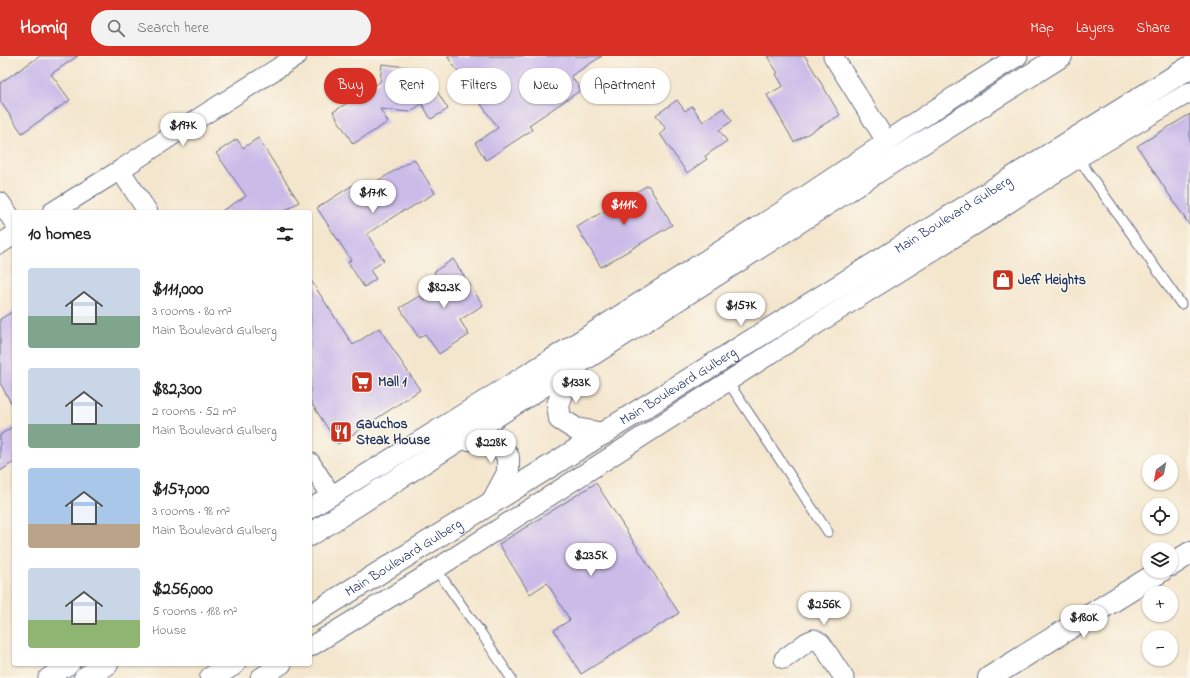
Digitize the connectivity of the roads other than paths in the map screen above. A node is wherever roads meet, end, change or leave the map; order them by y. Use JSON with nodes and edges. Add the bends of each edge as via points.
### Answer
{"nodes":[{"id":1,"x":297,"y":56,"type":"edge"},
{"id":2,"x":833,"y":56,"type":"edge"},
{"id":3,"x":1018,"y":56,"type":"edge"},
{"id":4,"x":1061,"y":56,"type":"edge"},
{"id":5,"x":276,"y":63,"type":"edge"},
{"id":6,"x":1190,"y":67,"type":"edge"},
{"id":7,"x":1190,"y":92,"type":"edge"},
{"id":8,"x":886,"y":141,"type":"junction"},
{"id":9,"x":1078,"y":158,"type":"junction"},
{"id":10,"x":120,"y":170,"type":"junction"},
{"id":11,"x":0,"y":202,"type":"edge"},
{"id":12,"x":55,"y":210,"type":"edge"},
{"id":13,"x":147,"y":210,"type":"edge"},
{"id":14,"x":12,"y":219,"type":"edge"},
{"id":15,"x":12,"y":236,"type":"edge"},
{"id":16,"x":0,"y":244,"type":"edge"},
{"id":17,"x":1181,"y":304,"type":"dead end"},
{"id":18,"x":578,"y":363,"type":"junction"},
{"id":19,"x":728,"y":382,"type":"junction"},
{"id":20,"x":602,"y":434,"type":"junction"},
{"id":21,"x":460,"y":439,"type":"junction"},
{"id":22,"x":312,"y":465,"type":"edge"},
{"id":23,"x":331,"y":495,"type":"junction"},
{"id":24,"x":493,"y":502,"type":"junction"},
{"id":25,"x":312,"y":508,"type":"edge"},
{"id":26,"x":828,"y":532,"type":"dead end"},
{"id":27,"x":312,"y":534,"type":"edge"},
{"id":28,"x":1190,"y":553,"type":"edge"},
{"id":29,"x":1178,"y":561,"type":"edge"},
{"id":30,"x":436,"y":569,"type":"junction"},
{"id":31,"x":1150,"y":578,"type":"edge"},
{"id":32,"x":312,"y":615,"type":"edge"},
{"id":33,"x":312,"y":646,"type":"edge"},
{"id":34,"x":784,"y":659,"type":"dead end"},
{"id":35,"x":67,"y":666,"type":"edge"},
{"id":36,"x":104,"y":666,"type":"edge"},
{"id":37,"x":231,"y":666,"type":"edge"},
{"id":38,"x":279,"y":666,"type":"edge"},
{"id":39,"x":48,"y":678,"type":"edge"},
{"id":40,"x":85,"y":678,"type":"edge"},
{"id":41,"x":211,"y":678,"type":"edge"},
{"id":42,"x":260,"y":678,"type":"edge"},
{"id":43,"x":511,"y":678,"type":"edge"},
{"id":44,"x":844,"y":678,"type":"edge"},
{"id":45,"x":989,"y":678,"type":"edge"}],
"edges":[{"from":1,"to":5,"type":"street"},
{"from":2,"to":8,"type":"street"},
{"from":3,"to":8,"type":"street"},
{"from":4,"to":18,"type":"main road"},
{"from":5,"to":10,"type":"street"},
{"from":6,"to":20,"type":"main road","name":"Main Boulevard Gulberg"},
{"from":7,"to":9,"type":"street"},
{"from":8,"to":23,"type":"street","via":[[594,332]]},
{"from":9,"to":17,"type":"lane"},
{"from":9,"to":19,"type":"street"},
{"from":10,"to":12,"type":"street"},
{"from":10,"to":13,"type":"street"},
{"from":11,"to":14,"type":"street"},
{"from":15,"to":16,"type":"street"},
{"from":18,"to":20,"type":"main road","via":[[565,385],[558,404],[560,419],[576,430]]},
{"from":18,"to":21,"type":"main road"},
{"from":19,"to":26,"type":"lane"},
{"from":19,"to":30,"type":"street"},
{"from":20,"to":24,"type":"main road","name":"Main Boulevard Gulberg"},
{"from":21,"to":24,"type":"main road","via":[[485,439],[502,448],[508,456],[508,473]]},
{"from":21,"to":27,"type":"main road"},
{"from":22,"to":23,"type":"street"},
{"from":23,"to":25,"type":"street"},
{"from":24,"to":32,"type":"main road","name":"Main Boulevard Gulberg"},
{"from":28,"to":29,"type":"main road"},
{"from":30,"to":33,"type":"street"},
{"from":30,"to":43,"type":"lane"},
{"from":31,"to":45,"type":"main road"},
{"from":34,"to":44,"type":"street","via":[[814,639],[822,643]]},
{"from":35,"to":39,"type":"street"},
{"from":36,"to":40,"type":"main road"},
{"from":37,"to":41,"type":"main road"},
{"from":38,"to":42,"type":"street"}]}
